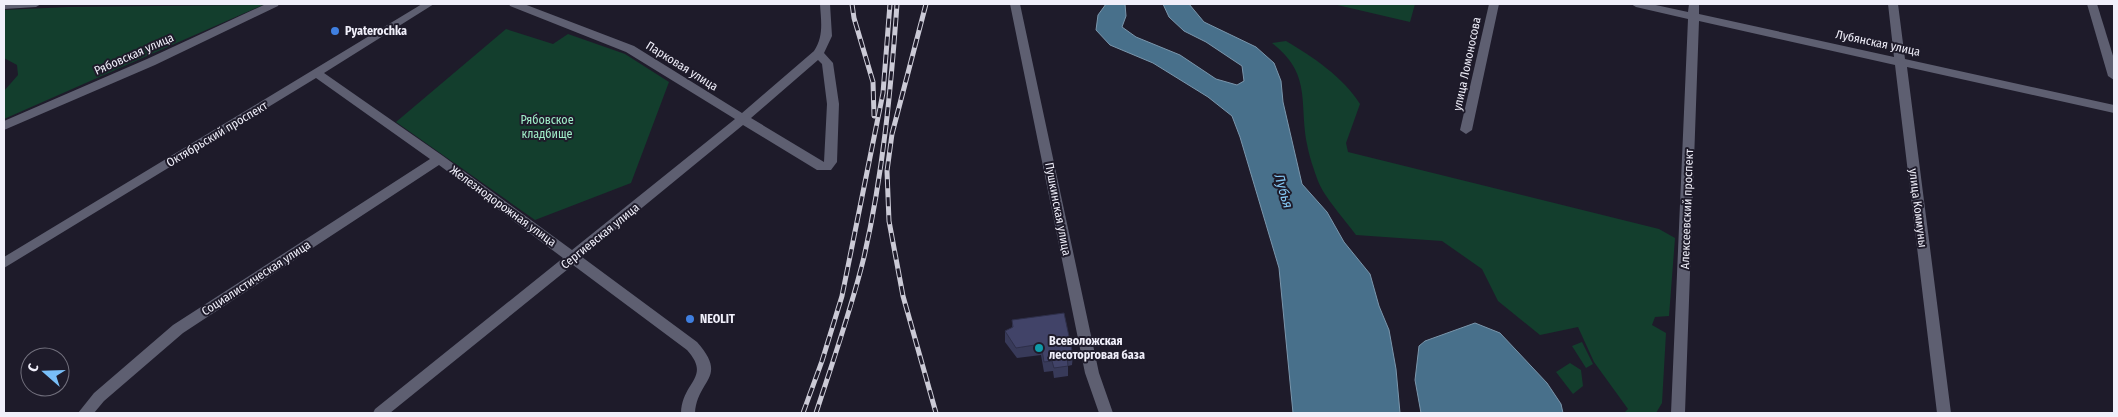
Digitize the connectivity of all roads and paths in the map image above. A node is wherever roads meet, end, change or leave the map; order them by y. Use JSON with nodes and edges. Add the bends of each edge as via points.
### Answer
{"nodes":[{"id":1,"x":36,"y":4,"type":"edge"},
{"id":2,"x":274,"y":4,"type":"edge"},
{"id":3,"x":514,"y":4,"type":"edge"},
{"id":4,"x":825,"y":4,"type":"edge"},
{"id":5,"x":1015,"y":4,"type":"edge"},
{"id":6,"x":1494,"y":4,"type":"edge"},
{"id":7,"x":1636,"y":4,"type":"edge"},
{"id":8,"x":1893,"y":4,"type":"edge"},
{"id":9,"x":2092,"y":4,"type":"edge"},
{"id":10,"x":421,"y":5,"type":"edge"},
{"id":11,"x":4,"y":6,"type":"edge"},
{"id":12,"x":1693,"y":10,"type":"edge"},
{"id":13,"x":818,"y":54,"type":"junction"},
{"id":14,"x":1900,"y":62,"type":"junction"},
{"id":15,"x":316,"y":73,"type":"junction"},
{"id":16,"x":2114,"y":76,"type":"edge"},
{"id":17,"x":2114,"y":109,"type":"edge"},
{"id":18,"x":743,"y":120,"type":"junction"},
{"id":19,"x":4,"y":126,"type":"edge"},
{"id":20,"x":1466,"y":130,"type":"dead end"},
{"id":21,"x":439,"y":159,"type":"junction"},
{"id":22,"x":574,"y":258,"type":"junction"},
{"id":23,"x":4,"y":263,"type":"edge"},
{"id":24,"x":85,"y":413,"type":"edge"},
{"id":25,"x":380,"y":413,"type":"edge"},
{"id":26,"x":688,"y":413,"type":"edge"},
{"id":27,"x":1106,"y":413,"type":"edge"},
{"id":28,"x":1678,"y":413,"type":"edge"},
{"id":29,"x":1944,"y":413,"type":"edge"}],
"edges":[{"from":1,"to":11,"type":"street"},
{"from":2,"to":19,"type":"street","name":"Рябовская улица"},
{"from":3,"to":18,"type":"street","name":"Парковая улица","via":[[630,49]]},
{"from":4,"to":13,"type":"street","via":[[828,31],[825,45]]},
{"from":5,"to":27,"type":"street","name":"Пушкинская улица","via":[[1092,373]]},
{"from":6,"to":20,"type":"street","name":"улица Ломоносова"},
{"from":7,"to":12,"type":"street","name":"Лубянская улица"},
{"from":8,"to":14,"type":"street","name":"улица Коммуны"},
{"from":9,"to":16,"type":"street"},
{"from":10,"to":15,"type":"street","name":"Октябрьский проспект"},
{"from":12,"to":14,"type":"street","name":"Лубянская улица"},
{"from":12,"to":28,"type":"street","name":"Алексеевский проспект"},
{"from":13,"to":18,"type":"street","name":"Сергиевская улица"},
{"from":13,"to":18,"type":"street","name":"Парковая улица","via":[[827,63],[833,104],[831,162],[827,167],[821,167]]},
{"from":14,"to":17,"type":"street","name":"Лубянская улица"},
{"from":14,"to":29,"type":"street","name":"улица Коммуны"},
{"from":15,"to":21,"type":"street","name":"Железнодорожная улица"},
{"from":15,"to":23,"type":"street","name":"Октябрьский проспект"},
{"from":18,"to":22,"type":"street","name":"Сергиевская улица"},
{"from":21,"to":22,"type":"street","name":"Железнодорожная улица"},
{"from":21,"to":24,"type":"street","name":"Социалистическая улица","via":[[178,329]]},
{"from":22,"to":25,"type":"street","name":"Сергиевская улица"},
{"from":22,"to":26,"type":"street","name":"Железнодорожная улица","via":[[702,356],[706,369],[687,406]]}]}
